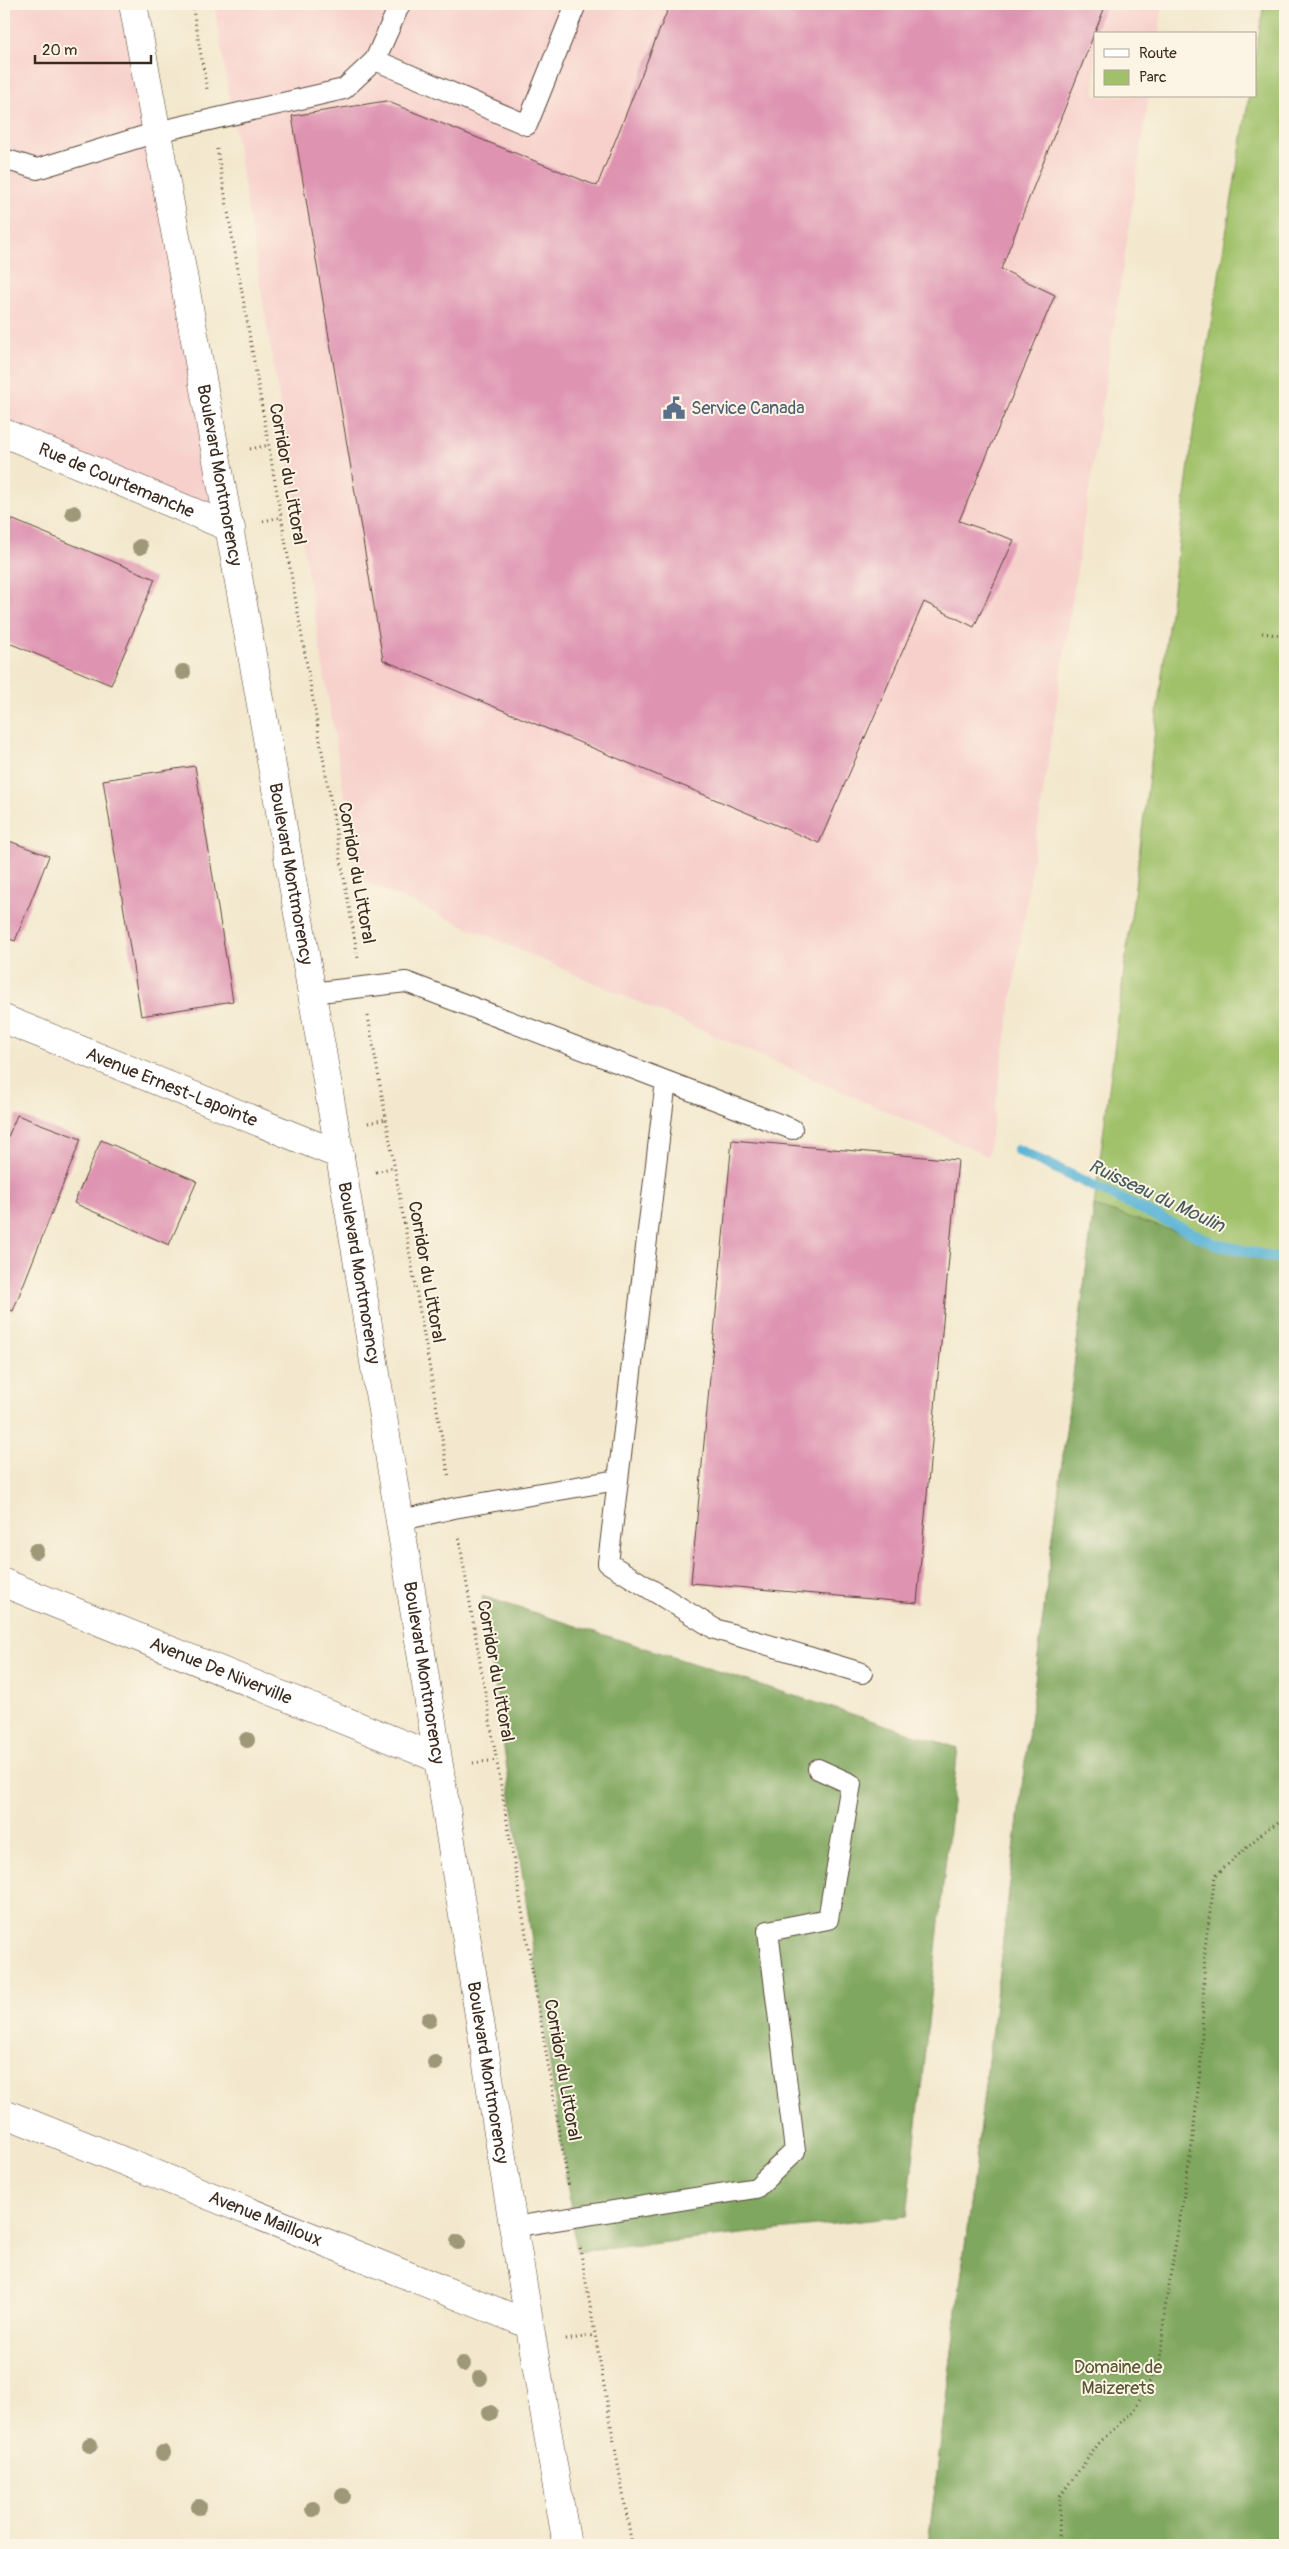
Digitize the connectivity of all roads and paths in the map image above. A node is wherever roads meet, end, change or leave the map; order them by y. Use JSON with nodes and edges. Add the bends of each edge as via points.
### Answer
{"nodes":[{"id":1,"x":133,"y":4,"type":"edge"},
{"id":2,"x":192,"y":4,"type":"edge"},
{"id":3,"x":400,"y":4,"type":"edge"},
{"id":4,"x":576,"y":4,"type":"edge"},
{"id":5,"x":375,"y":60,"type":"junction"},
{"id":6,"x":212,"y":120,"type":"junction"},
{"id":7,"x":157,"y":132,"type":"junction"},
{"id":8,"x":4,"y":159,"type":"edge"},
{"id":9,"x":4,"y":433,"type":"edge"},
{"id":10,"x":231,"y":528,"type":"junction"},
{"id":11,"x":1262,"y":633,"type":"dead end"},
{"id":12,"x":1285,"y":636,"type":"edge"},
{"id":13,"x":363,"y":986,"type":"junction"},
{"id":14,"x":312,"y":993,"type":"junction"},
{"id":15,"x":4,"y":1019,"type":"edge"},
{"id":16,"x":666,"y":1081,"type":"junction"},
{"id":17,"x":1282,"y":1085,"type":"dead end"},
{"id":18,"x":1285,"y":1093,"type":"edge"},
{"id":19,"x":792,"y":1129,"type":"dead end"},
{"id":20,"x":340,"y":1155,"type":"junction"},
{"id":21,"x":617,"y":1480,"type":"junction"},
{"id":22,"x":454,"y":1508,"type":"junction"},
{"id":23,"x":398,"y":1521,"type":"junction"},
{"id":24,"x":4,"y":1583,"type":"edge"},
{"id":25,"x":862,"y":1672,"type":"dead end"},
{"id":26,"x":437,"y":1758,"type":"junction"},
{"id":27,"x":818,"y":1769,"type":"dead end"},
{"id":28,"x":1285,"y":1818,"type":"edge"},
{"id":29,"x":4,"y":2113,"type":"edge"},
{"id":30,"x":575,"y":2217,"type":"junction"},
{"id":31,"x":513,"y":2227,"type":"junction"},
{"id":32,"x":528,"y":2324,"type":"junction"},
{"id":33,"x":567,"y":2545,"type":"edge"},
{"id":34,"x":632,"y":2545,"type":"edge"},
{"id":35,"x":1062,"y":2545,"type":"edge"}],
"edges":[{"from":1,"to":7,"type":"street","name":"Boulevard Montmorency"},
{"from":2,"to":6,"type":"path","name":"Corridor du Littoral"},
{"from":3,"to":5,"type":"lane"},
{"from":4,"to":5,"type":"lane","via":[[527,125]]},
{"from":5,"to":6,"type":"lane","via":[[344,89]]},
{"from":6,"to":7,"type":"lane"},
{"from":6,"to":13,"type":"path","name":"Corridor du Littoral"},
{"from":7,"to":8,"type":"lane","via":[[37,168]]},
{"from":7,"to":10,"type":"street","name":"Boulevard Montmorency"},
{"from":9,"to":10,"type":"street","name":"Rue de Courtemanche"},
{"from":10,"to":14,"type":"street","name":"Boulevard Montmorency"},
{"from":11,"to":12,"type":"path"},
{"from":13,"to":14,"type":"lane"},
{"from":13,"to":16,"type":"lane","via":[[406,982]]},
{"from":13,"to":22,"type":"path","name":"Corridor du Littoral"},
{"from":14,"to":20,"type":"street","name":"Boulevard Montmorency"},
{"from":15,"to":20,"type":"street","name":"Avenue Ernest-Lapointe"},
{"from":16,"to":19,"type":"lane"},
{"from":16,"to":21,"type":"lane"},
{"from":17,"to":18,"type":"path"},
{"from":20,"to":23,"type":"street","name":"Boulevard Montmorency"},
{"from":21,"to":22,"type":"lane"},
{"from":21,"to":25,"type":"lane","via":[[608,1563],[715,1629]]},
{"from":22,"to":23,"type":"lane"},
{"from":22,"to":30,"type":"path","name":"Corridor du Littoral"},
{"from":23,"to":26,"type":"street","name":"Boulevard Montmorency"},
{"from":24,"to":26,"type":"street","name":"Avenue De Niverville"},
{"from":26,"to":31,"type":"street","name":"Boulevard Montmorency"},
{"from":27,"to":30,"type":"lane","via":[[851,1784],[828,1919],[768,1931],[795,2151],[756,2188]]},
{"from":28,"to":35,"type":"path","via":[[1267,1829],[1215,1876],[1205,1948],[1192,2145],[1165,2308],[1160,2363],[1133,2411],[1100,2442],[1060,2496],[1059,2539]]},
{"from":29,"to":32,"type":"street","name":"Avenue Mailloux"},
{"from":30,"to":31,"type":"lane"},
{"from":30,"to":34,"type":"path","name":"Corridor du Littoral"},
{"from":31,"to":32,"type":"street","name":"Boulevard Montmorency"},
{"from":32,"to":33,"type":"street","name":"Boulevard Montmorency"}]}
